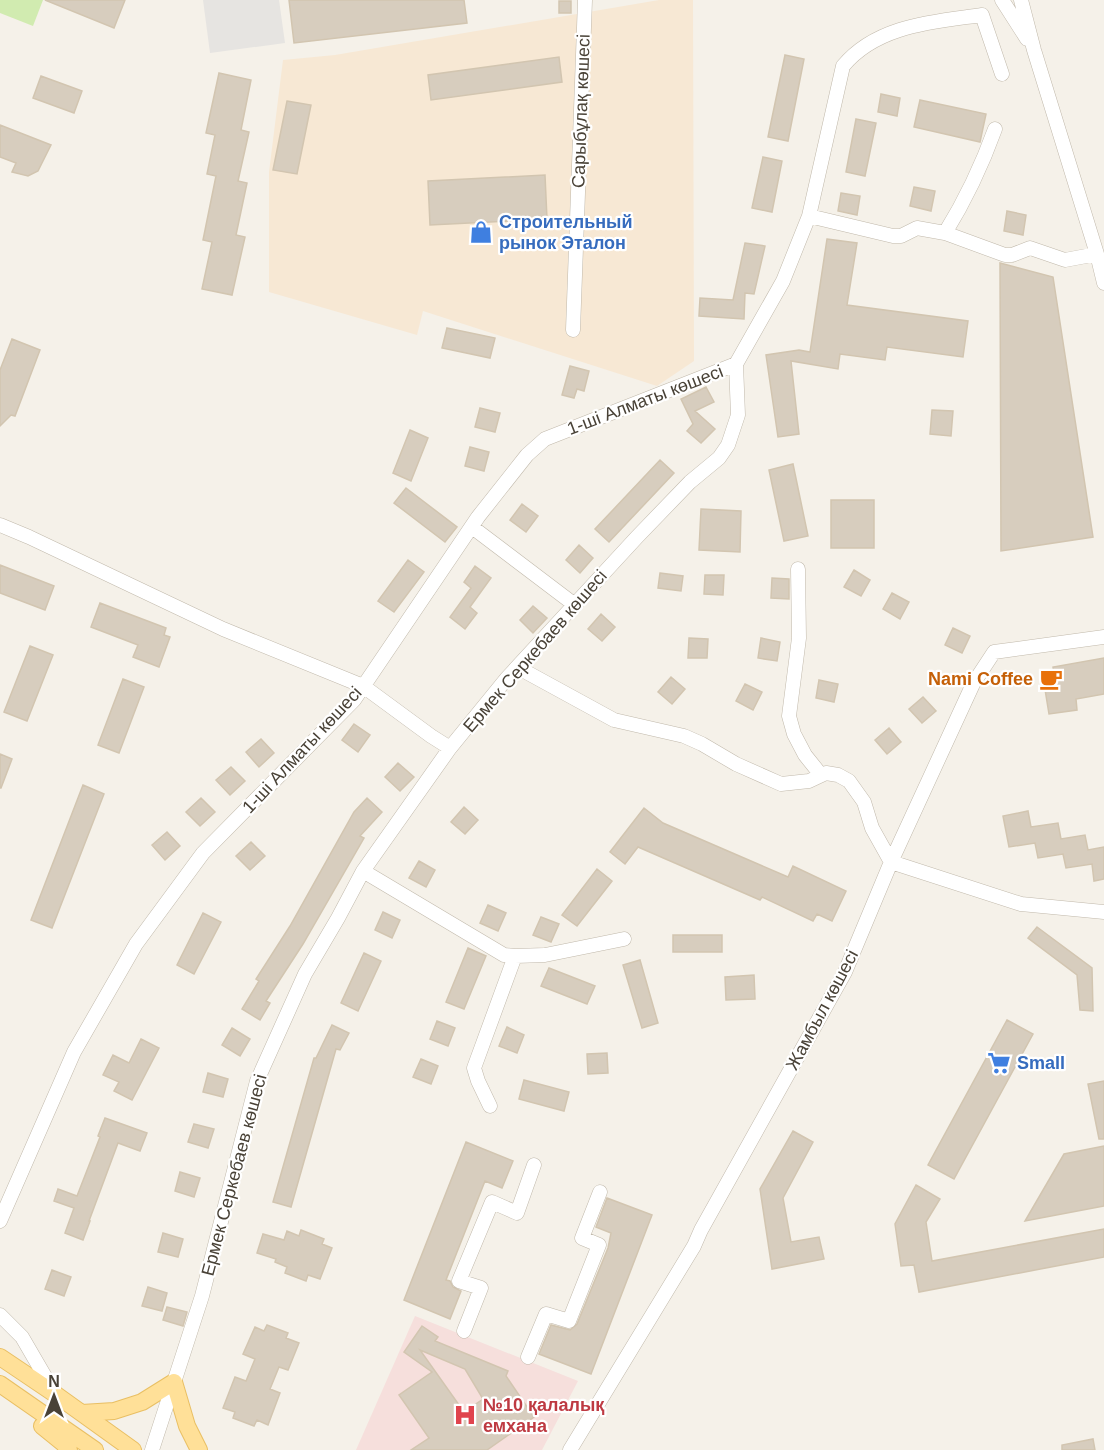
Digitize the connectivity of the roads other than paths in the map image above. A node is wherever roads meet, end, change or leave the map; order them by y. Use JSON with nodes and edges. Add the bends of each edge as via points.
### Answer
{"nodes":[{"id":1,"x":585,"y":0,"type":"edge"},
{"id":2,"x":1002,"y":0,"type":"edge"},
{"id":3,"x":1021,"y":0,"type":"edge"},
{"id":4,"x":1034,"y":50,"type":"junction"},
{"id":5,"x":1002,"y":74,"type":"dead end"},
{"id":6,"x":995,"y":129,"type":"dead end"},
{"id":7,"x":809,"y":216,"type":"junction"},
{"id":8,"x":945,"y":233,"type":"junction"},
{"id":9,"x":1097,"y":254,"type":"junction"},
{"id":10,"x":1104,"y":283,"type":"edge"},
{"id":11,"x":573,"y":330,"type":"dead end"},
{"id":12,"x":735,"y":364,"type":"junction"},
{"id":13,"x":0,"y":525,"type":"edge"},
{"id":14,"x":472,"y":527,"type":"junction"},
{"id":15,"x":798,"y":569,"type":"dead end"},
{"id":16,"x":575,"y":605,"type":"junction"},
{"id":17,"x":1104,"y":637,"type":"edge"},
{"id":18,"x":517,"y":667,"type":"junction"},
{"id":19,"x":363,"y":686,"type":"junction"},
{"id":20,"x":450,"y":748,"type":"junction"},
{"id":21,"x":821,"y":775,"type":"junction"},
{"id":22,"x":891,"y":862,"type":"junction"},
{"id":23,"x":363,"y":871,"type":"junction"},
{"id":24,"x":1104,"y":912,"type":"edge"},
{"id":25,"x":624,"y":939,"type":"dead end"},
{"id":26,"x":515,"y":956,"type":"junction"},
{"id":27,"x":490,"y":1106,"type":"dead end"},
{"id":28,"x":534,"y":1165,"type":"dead end"},
{"id":29,"x":600,"y":1192,"type":"dead end"},
{"id":30,"x":0,"y":1221,"type":"edge"},
{"id":31,"x":0,"y":1315,"type":"edge"},
{"id":32,"x":464,"y":1332,"type":"dead end"},
{"id":33,"x":0,"y":1357,"type":"edge"},
{"id":34,"x":528,"y":1357,"type":"dead end"},
{"id":35,"x":174,"y":1382,"type":"junction"},
{"id":36,"x":0,"y":1384,"type":"edge"},
{"id":37,"x":55,"y":1394,"type":"junction"},
{"id":38,"x":0,"y":1396,"type":"edge"},
{"id":39,"x":82,"y":1413,"type":"junction"},
{"id":40,"x":69,"y":1450,"type":"edge"},
{"id":41,"x":95,"y":1450,"type":"edge"},
{"id":42,"x":133,"y":1450,"type":"edge"},
{"id":43,"x":152,"y":1450,"type":"edge"},
{"id":44,"x":199,"y":1450,"type":"edge"},
{"id":45,"x":570,"y":1450,"type":"edge"}],
"edges":[{"from":1,"to":11,"type":"street","name":"Сарыбұлақ көшесі"},
{"from":2,"to":4,"type":"street"},
{"from":3,"to":4,"type":"street"},
{"from":4,"to":9,"type":"street"},
{"from":5,"to":7,"type":"street","via":[[982,15],[913,24],[866,44],[843,66]]},
{"from":6,"to":8,"type":"street","via":[[983,163]]},
{"from":7,"to":8,"type":"street","via":[[893,236],[916,228]]},
{"from":7,"to":12,"type":"street","via":[[783,281]]},
{"from":8,"to":9,"type":"street","via":[[1005,255],[1030,248],[1065,260]]},
{"from":9,"to":10,"type":"street"},
{"from":12,"to":14,"type":"street","name":"1-ші Алматы көшесі","via":[[545,440],[527,455]]},
{"from":12,"to":16,"type":"street","name":"Ермек Серкебаев көшесі","via":[[738,415],[728,445]]},
{"from":13,"to":19,"type":"street","via":[[223,629]]},
{"from":14,"to":16,"type":"street"},
{"from":14,"to":19,"type":"street","name":"1-ші Алматы көшесі"},
{"from":15,"to":21,"type":"street","via":[[799,638],[789,716],[794,734]]},
{"from":16,"to":18,"type":"street","name":"Ермек Серкебаев көшесі"},
{"from":17,"to":22,"type":"street","name":"Жамбыл көшесі","via":[[994,652],[973,684]]},
{"from":18,"to":20,"type":"street","name":"Ермек Серкебаев көшесі"},
{"from":18,"to":21,"type":"street","via":[[614,720],[684,736],[781,784],[809,781]]},
{"from":19,"to":20,"type":"street"},
{"from":19,"to":30,"type":"street","name":"1-ші Алматы көшесі","via":[[354,700],[203,853],[136,944],[74,1052]]},
{"from":20,"to":23,"type":"street","name":"Ермек Серкебаев көшесі"},
{"from":21,"to":22,"type":"street","via":[[838,775],[849,781],[864,802],[872,828]]},
{"from":22,"to":24,"type":"street","via":[[1021,904]]},
{"from":22,"to":45,"type":"street","name":"Жамбыл көшесі","via":[[845,972],[694,1246]]},
{"from":23,"to":26,"type":"street","via":[[504,955]]},
{"from":23,"to":35,"type":"street","name":"Ермек Серкебаев көшесі","via":[[305,974],[257,1081],[202,1296]]},
{"from":25,"to":26,"type":"street","via":[[545,955]]},
{"from":26,"to":27,"type":"street","via":[[474,1068]]},
{"from":28,"to":32,"type":"street","via":[[517,1213],[492,1202],[459,1281],[481,1288]]},
{"from":29,"to":34,"type":"street","via":[[582,1238],[599,1245],[569,1321],[546,1314]]},
{"from":31,"to":37,"type":"street","via":[[22,1337]]},
{"from":33,"to":37,"type":"main road"},
{"from":35,"to":39,"type":"main road","via":[[142,1402],[114,1411]]},
{"from":35,"to":43,"type":"street","name":"Ермек Серкебаев көшесі"},
{"from":35,"to":44,"type":"main road"},
{"from":36,"to":41,"type":"main road"},
{"from":37,"to":39,"type":"main road"},
{"from":38,"to":40,"type":"main road"},
{"from":39,"to":42,"type":"main road"}]}
